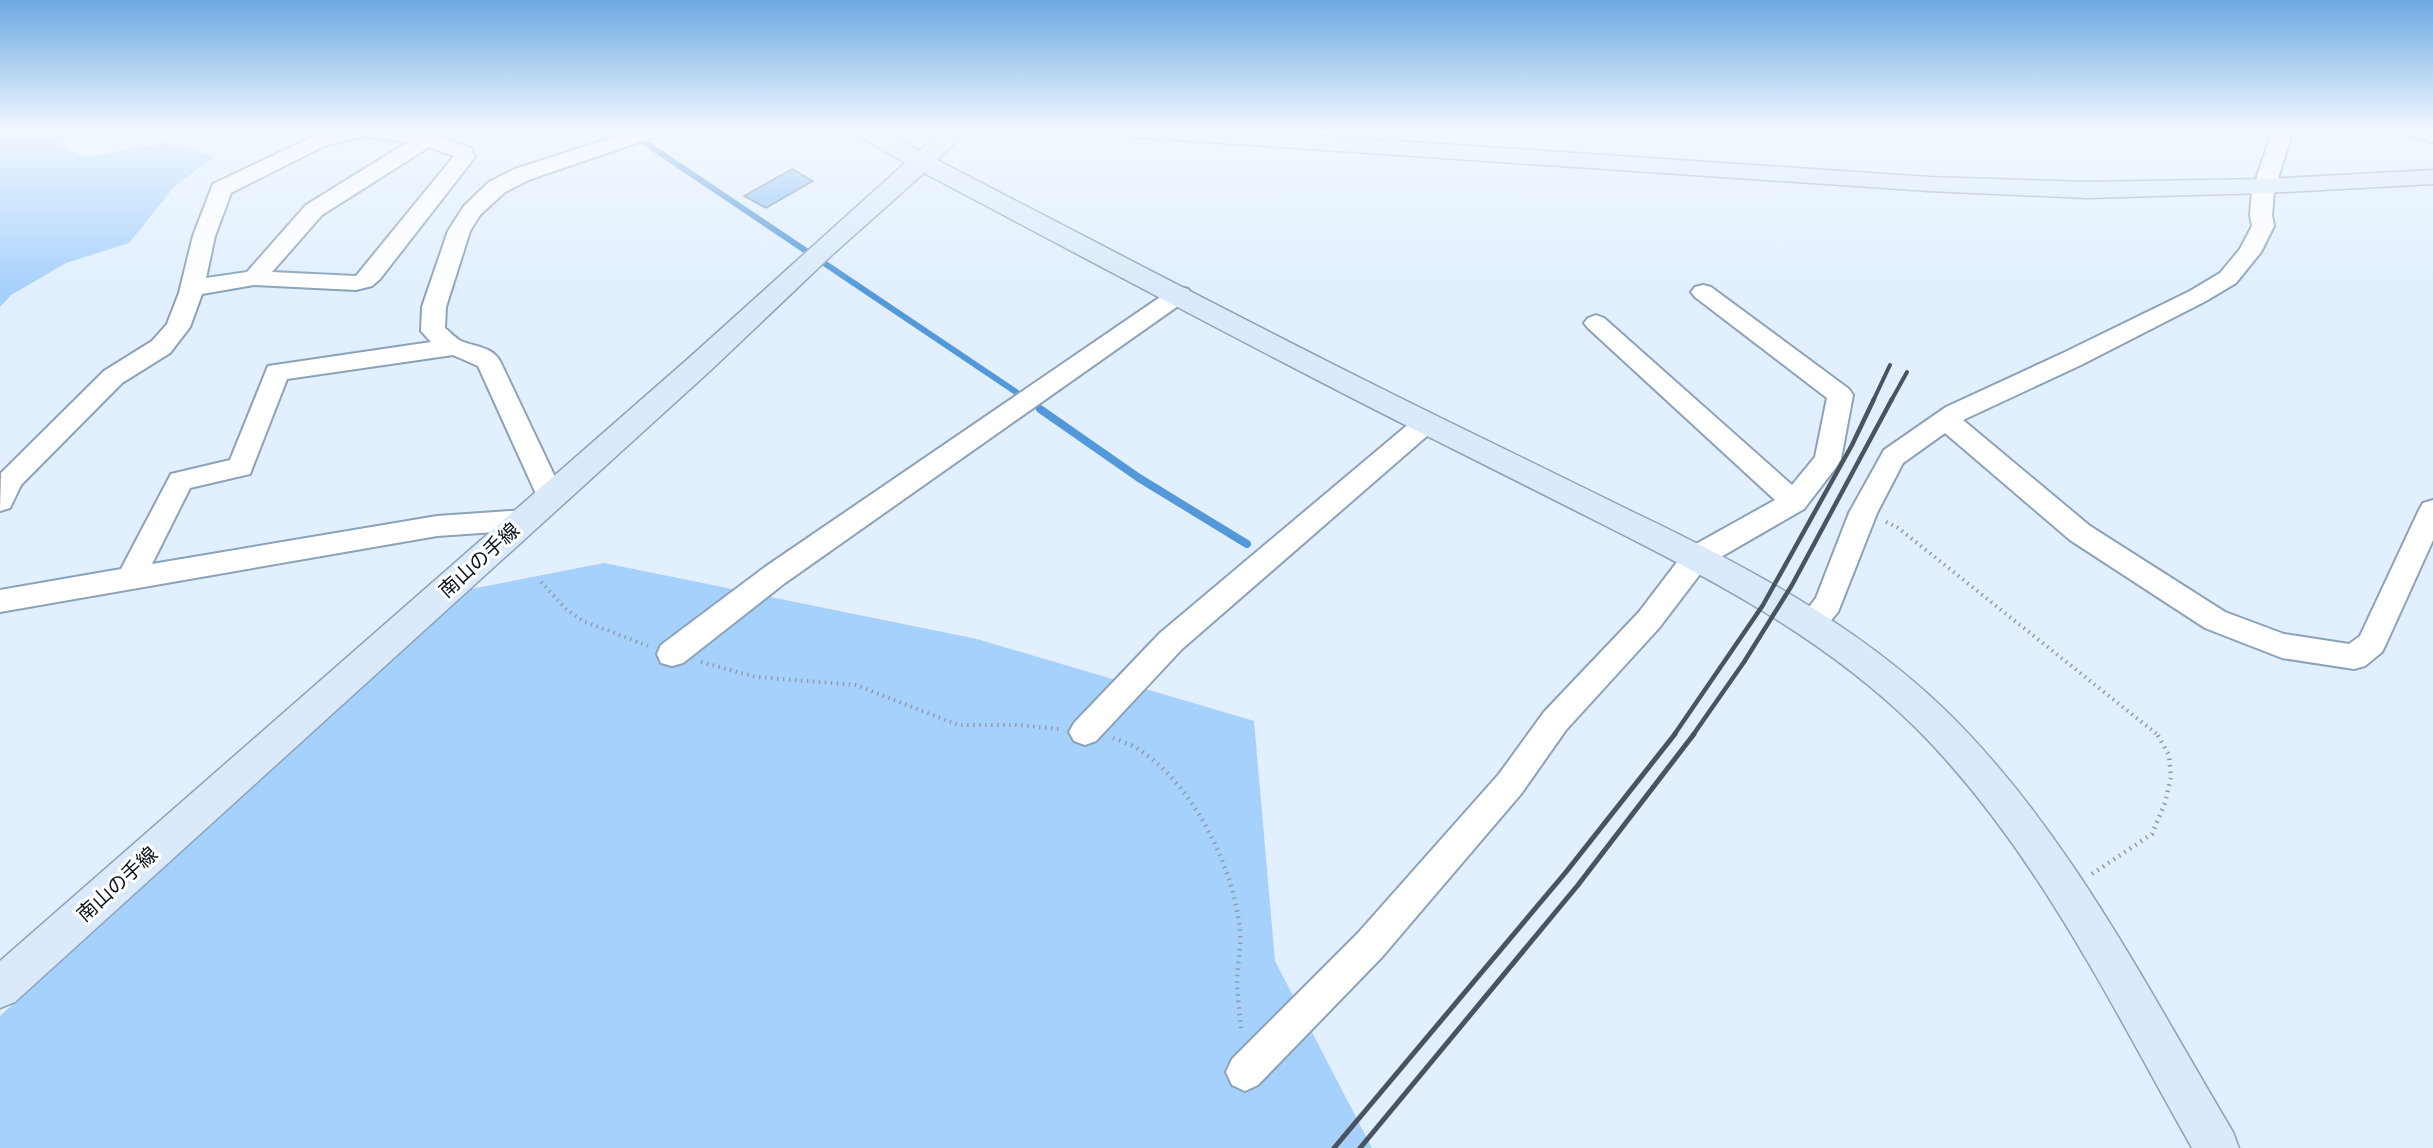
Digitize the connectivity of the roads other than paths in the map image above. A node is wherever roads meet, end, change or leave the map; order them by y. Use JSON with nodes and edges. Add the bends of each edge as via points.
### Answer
{"nodes":[{"id":1,"x":232,"y":184,"type":"edge"},
{"id":2,"x":356,"y":184,"type":"edge"},
{"id":3,"x":443,"y":184,"type":"edge"},
{"id":4,"x":504,"y":184,"type":"edge"},
{"id":5,"x":895,"y":184,"type":"edge"},
{"id":6,"x":964,"y":184,"type":"edge"},
{"id":7,"x":1923,"y":184,"type":"edge"},
{"id":8,"x":2310,"y":184,"type":"edge"},
{"id":9,"x":2265,"y":186,"type":"junction"},
{"id":10,"x":254,"y":278,"type":"junction"},
{"id":11,"x":192,"y":288,"type":"junction"},
{"id":12,"x":1703,"y":292,"type":"dead end"},
{"id":13,"x":1180,"y":294,"type":"junction"},
{"id":14,"x":1596,"y":323,"type":"dead end"},
{"id":15,"x":453,"y":347,"type":"junction"},
{"id":16,"x":1946,"y":420,"type":"junction"},
{"id":17,"x":1425,"y":423,"type":"junction"},
{"id":18,"x":550,"y":498,"type":"junction"},
{"id":19,"x":0,"y":501,"type":"edge"},
{"id":20,"x":1794,"y":502,"type":"junction"},
{"id":21,"x":2433,"y":510,"type":"edge"},
{"id":22,"x":525,"y":520,"type":"junction"},
{"id":23,"x":1697,"y":557,"type":"junction"},
{"id":24,"x":130,"y":580,"type":"junction"},
{"id":25,"x":0,"y":601,"type":"edge"},
{"id":26,"x":1812,"y":624,"type":"junction"},
{"id":27,"x":672,"y":654,"type":"road end"},
{"id":28,"x":1085,"y":732,"type":"road end"},
{"id":29,"x":0,"y":988,"type":"edge"},
{"id":30,"x":1245,"y":1072,"type":"road end"},
{"id":31,"x":2217,"y":1148,"type":"edge"}],
"edges":[{"from":1,"to":11,"type":"street","via":[[221,189],[204,236]]},
{"from":2,"to":10,"type":"street","via":[[314,210]]},
{"from":3,"to":10,"type":"street","via":[[364,280],[356,283]]},
{"from":4,"to":15,"type":"street","via":[[472,211],[448,259],[446,278],[434,307],[433,331]]},
{"from":5,"to":18,"type":"street","name":"南山の手線"},
{"from":6,"to":13,"type":"street"},
{"from":7,"to":9,"type":"street","via":[[2087,190]]},
{"from":8,"to":9,"type":"street"},
{"from":9,"to":16,"type":"street","via":[[2260,217],[2263,226],[2250,252],[2228,278]]},
{"from":10,"to":11,"type":"street"},
{"from":11,"to":19,"type":"street","via":[[178,327],[161,347],[113,377],[10,480]]},
{"from":12,"to":20,"type":"street","via":[[1840,395],[1828,459]]},
{"from":13,"to":17,"type":"street"},
{"from":13,"to":27,"type":"street","via":[[775,575]]},
{"from":14,"to":20,"type":"street"},
{"from":15,"to":18,"type":"street","via":[[488,361]]},
{"from":15,"to":24,"type":"street","via":[[277,372],[241,467],[180,481]]},
{"from":16,"to":21,"type":"street","via":[[2080,534],[2216,620],[2282,646],[2354,657],[2371,644]]},
{"from":16,"to":26,"type":"street","via":[[1893,457],[1863,513],[1828,604]]},
{"from":17,"to":23,"type":"street"},
{"from":17,"to":28,"type":"street","via":[[1171,641]]},
{"from":18,"to":22,"type":"street","name":"南山の手線"},
{"from":20,"to":23,"type":"street"},
{"from":22,"to":24,"type":"street","via":[[436,526]]},
{"from":22,"to":29,"type":"street","name":"南山の手線"},
{"from":23,"to":26,"type":"street"},
{"from":23,"to":30,"type":"street","via":[[1649,620],[1555,721],[1510,784],[1370,945]]},
{"from":24,"to":25,"type":"street"},
{"from":26,"to":31,"type":"street","via":[[1883,676],[1986,778],[2068,891]]}]}
